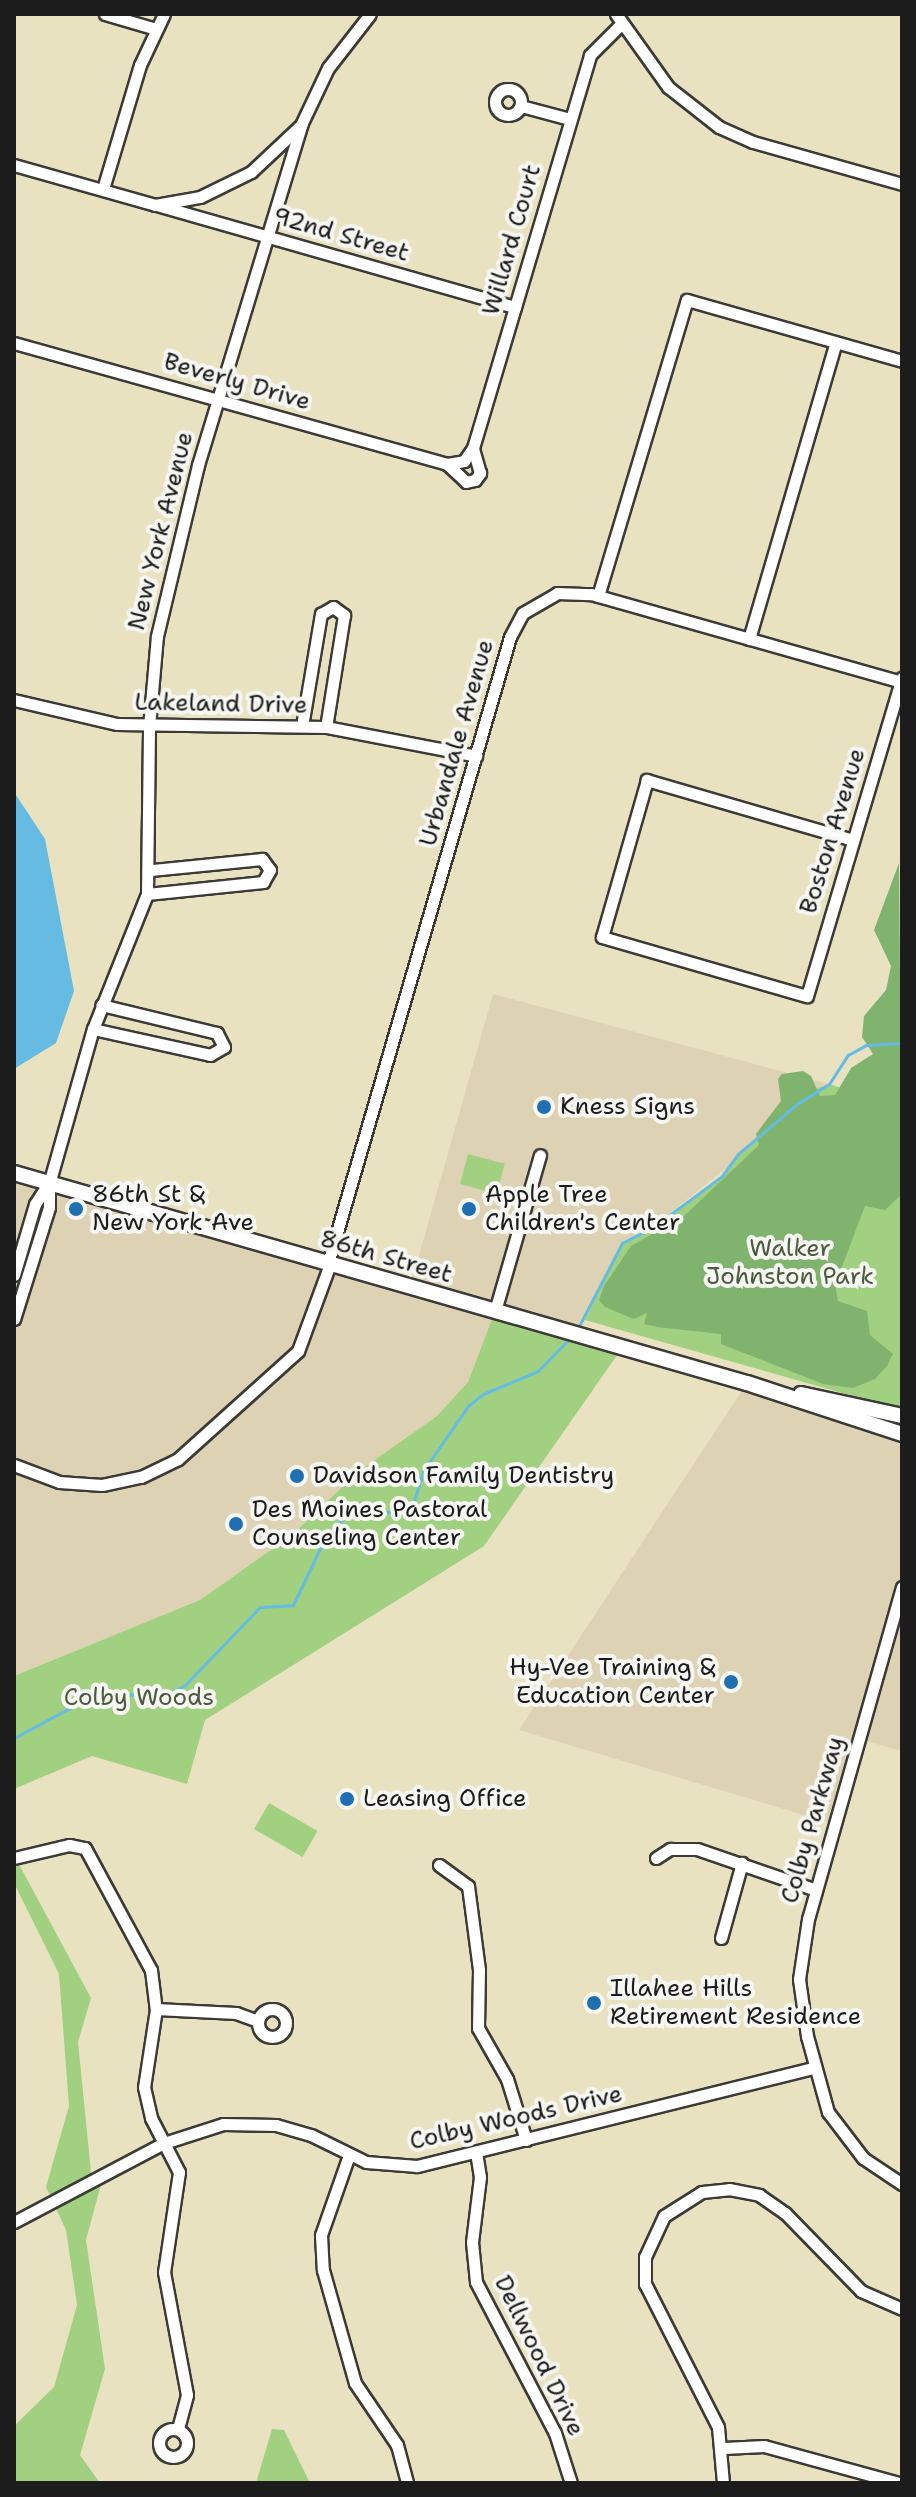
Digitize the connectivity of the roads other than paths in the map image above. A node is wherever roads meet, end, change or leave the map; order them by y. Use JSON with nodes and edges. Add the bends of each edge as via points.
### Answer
{"nodes":[{"id":1,"x":105,"y":14,"type":"edge"},
{"id":2,"x":164,"y":14,"type":"edge"},
{"id":3,"x":370,"y":14,"type":"edge"},
{"id":4,"x":619,"y":19,"type":"edge"},
{"id":5,"x":156,"y":29,"type":"junction"},
{"id":6,"x":521,"y":106,"type":"dead end"},
{"id":7,"x":570,"y":119,"type":"junction"},
{"id":8,"x":301,"y":125,"type":"junction"},
{"id":9,"x":14,"y":165,"type":"edge"},
{"id":10,"x":902,"y":184,"type":"edge"},
{"id":11,"x":103,"y":189,"type":"junction"},
{"id":12,"x":155,"y":205,"type":"junction"},
{"id":13,"x":265,"y":236,"type":"junction"},
{"id":14,"x":515,"y":307,"type":"junction"},
{"id":15,"x":836,"y":342,"type":"junction"},
{"id":16,"x":14,"y":343,"type":"edge"},
{"id":17,"x":902,"y":361,"type":"edge"},
{"id":18,"x":217,"y":399,"type":"junction"},
{"id":19,"x":473,"y":448,"type":"junction"},
{"id":20,"x":447,"y":464,"type":"junction"},
{"id":21,"x":475,"y":480,"type":"joint"},
{"id":22,"x":598,"y":596,"type":"junction"},
{"id":23,"x":749,"y":639,"type":"junction"},
{"id":24,"x":902,"y":680,"type":"edge"},
{"id":25,"x":14,"y":700,"type":"edge"},
{"id":26,"x":302,"y":726,"type":"junction"},
{"id":27,"x":149,"y":727,"type":"junction"},
{"id":28,"x":326,"y":727,"type":"junction"},
{"id":29,"x":476,"y":756,"type":"junction"},
{"id":30,"x":853,"y":840,"type":"junction"},
{"id":31,"x":151,"y":870,"type":"junction"},
{"id":32,"x":147,"y":894,"type":"junction"},
{"id":33,"x":101,"y":1005,"type":"junction"},
{"id":34,"x":93,"y":1029,"type":"junction"},
{"id":35,"x":540,"y":1155,"type":"dead end"},
{"id":36,"x":14,"y":1173,"type":"edge"},
{"id":37,"x":49,"y":1184,"type":"junction"},
{"id":38,"x":329,"y":1264,"type":"junction"},
{"id":39,"x":14,"y":1275,"type":"edge"},
{"id":40,"x":495,"y":1311,"type":"junction"},
{"id":41,"x":14,"y":1319,"type":"edge"},
{"id":42,"x":747,"y":1383,"type":"junction"},
{"id":43,"x":902,"y":1416,"type":"edge"},
{"id":44,"x":902,"y":1434,"type":"edge"},
{"id":45,"x":14,"y":1465,"type":"edge"},
{"id":46,"x":902,"y":1587,"type":"edge"},
{"id":47,"x":14,"y":1858,"type":"edge"},
{"id":48,"x":656,"y":1858,"type":"dead end"},
{"id":49,"x":742,"y":1863,"type":"junction"},
{"id":50,"x":439,"y":1865,"type":"dead end"},
{"id":51,"x":816,"y":1890,"type":"junction"},
{"id":52,"x":721,"y":1938,"type":"dead end"},
{"id":53,"x":156,"y":2009,"type":"junction"},
{"id":54,"x":258,"y":2021,"type":"dead end"},
{"id":55,"x":814,"y":2068,"type":"junction"},
{"id":56,"x":526,"y":2140,"type":"junction"},
{"id":57,"x":164,"y":2143,"type":"junction"},
{"id":58,"x":476,"y":2152,"type":"junction"},
{"id":59,"x":349,"y":2155,"type":"junction"},
{"id":60,"x":902,"y":2184,"type":"edge"},
{"id":61,"x":14,"y":2222,"type":"edge"},
{"id":62,"x":902,"y":2309,"type":"edge"},
{"id":63,"x":178,"y":2429,"type":"dead end"},
{"id":64,"x":724,"y":2448,"type":"junction"},
{"id":65,"x":407,"y":2483,"type":"edge"},
{"id":66,"x":571,"y":2483,"type":"edge"},
{"id":67,"x":723,"y":2483,"type":"edge"},
{"id":68,"x":899,"y":2483,"type":"edge"}],
"edges":[{"from":1,"to":5,"type":"street"},
{"from":2,"to":5,"type":"street"},
{"from":3,"to":8,"type":"street","via":[[328,68]]},
{"from":4,"to":7,"type":"street","name":"Willard Court","via":[[590,55]]},
{"from":4,"to":10,"type":"street","via":[[668,87],[719,127],[753,142]]},
{"from":5,"to":11,"type":"street"},
{"from":6,"to":7,"type":"street"},
{"from":7,"to":14,"type":"street","name":"Willard Court"},
{"from":8,"to":12,"type":"street","via":[[269,158],[232,183],[200,197]]},
{"from":8,"to":13,"type":"street","name":"New York Avenue"},
{"from":9,"to":11,"type":"street","name":"92nd Street"},
{"from":11,"to":12,"type":"street","name":"92nd Street"},
{"from":12,"to":13,"type":"street","name":"92nd Street"},
{"from":13,"to":14,"type":"street","name":"92nd Street"},
{"from":13,"to":18,"type":"street","name":"New York Avenue"},
{"from":14,"to":19,"type":"street","name":"Willard Court"},
{"from":15,"to":17,"type":"street"},
{"from":15,"to":22,"type":"street","via":[[687,300]]},
{"from":15,"to":23,"type":"street"},
{"from":16,"to":18,"type":"street","name":"Beverly Drive"},
{"from":18,"to":20,"type":"street","name":"Beverly Drive"},
{"from":18,"to":27,"type":"street","name":"New York Avenue","via":[[171,565],[157,636]]},
{"from":19,"to":20,"type":"street","via":[[464,461]]},
{"from":19,"to":21,"type":"street","name":"Willard Court","via":[[480,473]]},
{"from":20,"to":21,"type":"street","name":"Beverly Drive","via":[[466,482]]},
{"from":22,"to":23,"type":"street","name":"Urbandale Avenue"},
{"from":22,"to":29,"type":"street","name":"Urbandale Avenue","via":[[557,593],[523,613],[510,637]]},
{"from":23,"to":24,"type":"street","name":"Urbandale Avenue"},
{"from":24,"to":30,"type":"street","name":"Boston Avenue"},
{"from":25,"to":27,"type":"street","name":"Lakeland Drive","via":[[76,718]]},
{"from":26,"to":27,"type":"street","name":"Lakeland Drive","via":[[199,722]]},
{"from":26,"to":28,"type":"street","name":"Lakeland Drive"},
{"from":26,"to":28,"type":"street","via":[[321,614],[333,607],[344,615]]},
{"from":27,"to":31,"type":"street","name":"New York Avenue"},
{"from":28,"to":29,"type":"street","name":"Lakeland Drive"},
{"from":29,"to":38,"type":"street","name":"Urbandale Avenue"},
{"from":30,"to":30,"type":"street","name":"Boston Avenue","via":[[807,996],[602,937],[647,780]]},
{"from":31,"to":32,"type":"street","name":"New York Avenue"},
{"from":31,"to":32,"type":"street","via":[[262,859],[270,870],[263,882]]},
{"from":32,"to":33,"type":"street","name":"New York Avenue"},
{"from":33,"to":34,"type":"street","name":"New York Avenue"},
{"from":33,"to":34,"type":"street","via":[[217,1033],[224,1047],[210,1055]]},
{"from":34,"to":37,"type":"street","name":"New York Avenue"},
{"from":35,"to":40,"type":"street"},
{"from":36,"to":37,"type":"main road","name":"86th Street"},
{"from":37,"to":38,"type":"main road","name":"86th Street"},
{"from":37,"to":39,"type":"street","name":"New York Avenue","via":[[35,1204]]},
{"from":37,"to":41,"type":"street","name":"New York Avenue","via":[[49,1207]]},
{"from":38,"to":40,"type":"main road","name":"86th Street"},
{"from":38,"to":45,"type":"street","name":"Urbandale Avenue","via":[[298,1351],[178,1459],[141,1477],[102,1485],[59,1482]]},
{"from":40,"to":42,"type":"main road","name":"86th Street"},
{"from":42,"to":43,"type":"main road","name":"86th Street"},
{"from":42,"to":44,"type":"main road","name":"86th Street"},
{"from":46,"to":51,"type":"street","name":"Colby Parkway"},
{"from":47,"to":53,"type":"street","via":[[69,1845],[85,1848],[151,1970]]},
{"from":48,"to":49,"type":"street","via":[[670,1849],[697,1849]]},
{"from":49,"to":51,"type":"street"},
{"from":49,"to":52,"type":"street"},
{"from":50,"to":56,"type":"street","via":[[468,1886],[479,1970],[478,2028],[507,2079]]},
{"from":51,"to":55,"type":"street","name":"Colby Parkway","via":[[799,1979]]},
{"from":53,"to":54,"type":"street","via":[[236,2013]]},
{"from":53,"to":57,"type":"street","via":[[144,2087]]},
{"from":55,"to":56,"type":"street","name":"Colby Woods Drive"},
{"from":55,"to":60,"type":"street","name":"Colby Parkway","via":[[828,2112],[850,2145]]},
{"from":56,"to":58,"type":"street","name":"Colby Woods Drive"},
{"from":57,"to":59,"type":"street","name":"Colby Woods Drive","via":[[204,2128],[258,2122],[311,2135]]},
{"from":57,"to":61,"type":"street","name":"Colby Woods Drive"},
{"from":57,"to":63,"type":"street","via":[[179,2172],[164,2272],[187,2395]]},
{"from":58,"to":59,"type":"street","name":"Colby Woods Drive","via":[[391,2167]]},
{"from":58,"to":66,"type":"street","name":"Dellwood Drive","via":[[476,2282],[555,2433]]},
{"from":59,"to":65,"type":"street","via":[[321,2235],[323,2270],[355,2383],[397,2445]]},
{"from":62,"to":64,"type":"street","via":[[861,2291],[785,2213],[759,2195],[729,2189],[702,2192],[664,2216],[649,2240],[645,2284]]},
{"from":64,"to":67,"type":"street"},
{"from":64,"to":68,"type":"street","via":[[764,2446]]}]}
